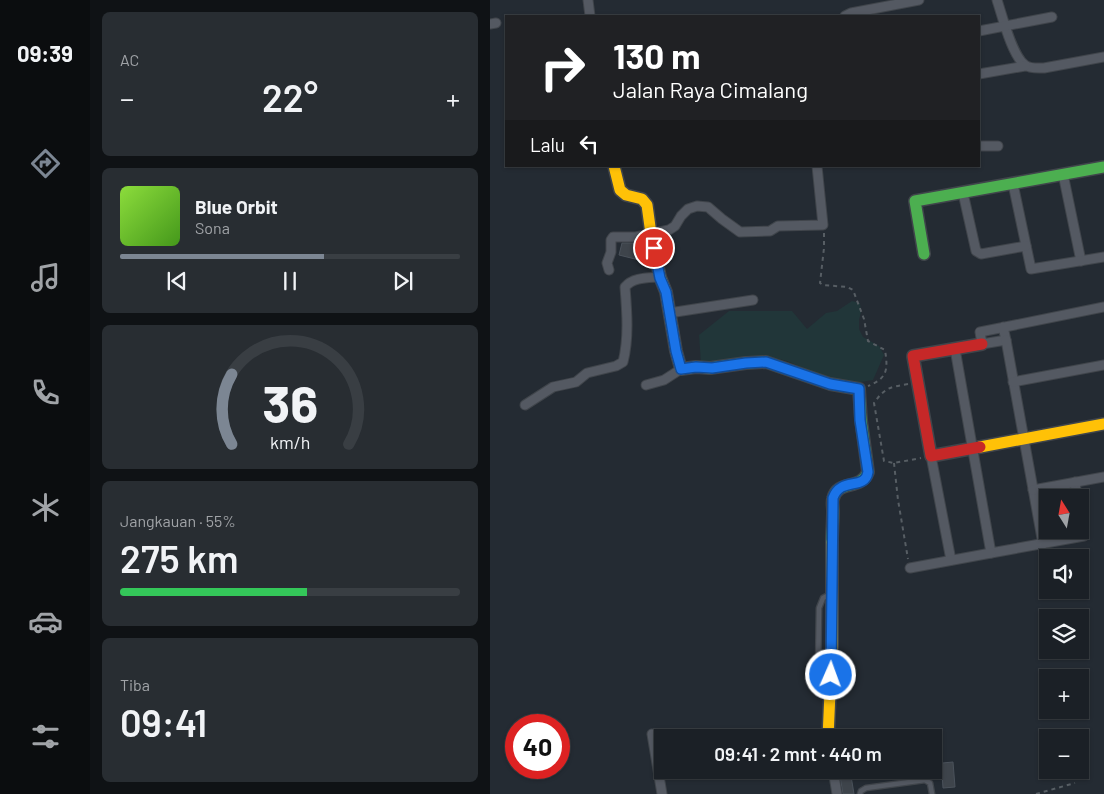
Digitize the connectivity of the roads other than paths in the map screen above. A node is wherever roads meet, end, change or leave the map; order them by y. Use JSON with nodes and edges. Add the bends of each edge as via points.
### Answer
{"nodes":[{"id":1,"x":588,"y":0,"type":"edge"},
{"id":2,"x":919,"y":0,"type":"edge"},
{"id":3,"x":997,"y":0,"type":"edge"},
{"id":4,"x":884,"y":3,"type":"edge"},
{"id":5,"x":590,"y":15,"type":"edge"},
{"id":6,"x":847,"y":15,"type":"edge"},
{"id":7,"x":1052,"y":17,"type":"dead end"},
{"id":8,"x":1004,"y":26,"type":"junction"},
{"id":9,"x":980,"y":31,"type":"edge"},
{"id":10,"x":1104,"y":57,"type":"edge"},
{"id":11,"x":1025,"y":66,"type":"junction"},
{"id":12,"x":980,"y":74,"type":"edge"},
{"id":13,"x":980,"y":146,"type":"edge"},
{"id":14,"x":998,"y":146,"type":"dead end"},
{"id":15,"x":614,"y":167,"type":"edge"},
{"id":16,"x":817,"y":167,"type":"edge"},
{"id":17,"x":1104,"y":167,"type":"edge"},
{"id":18,"x":1063,"y":174,"type":"junction"},
{"id":19,"x":1013,"y":184,"type":"junction"},
{"id":20,"x":963,"y":193,"type":"junction"},
{"id":21,"x":651,"y":234,"type":"junction"},
{"id":22,"x":1026,"y":246,"type":"junction"},
{"id":23,"x":924,"y":254,"type":"dead end"},
{"id":24,"x":1104,"y":257,"type":"edge"},
{"id":25,"x":1081,"y":260,"type":"junction"},
{"id":26,"x":609,"y":270,"type":"dead end"},
{"id":27,"x":660,"y":278,"type":"junction"},
{"id":28,"x":753,"y":300,"type":"dead end"},
{"id":29,"x":1104,"y":307,"type":"edge"},
{"id":30,"x":669,"y":313,"type":"junction"},
{"id":31,"x":1004,"y":327,"type":"junction"},
{"id":32,"x":1006,"y":340,"type":"junction"},
{"id":33,"x":982,"y":344,"type":"junction"},
{"id":34,"x":954,"y":349,"type":"junction"},
{"id":35,"x":1104,"y":365,"type":"edge"},
{"id":36,"x":681,"y":369,"type":"junction"},
{"id":37,"x":1013,"y":382,"type":"junction"},
{"id":38,"x":646,"y":385,"type":"dead end"},
{"id":39,"x":526,"y":405,"type":"dead end"},
{"id":40,"x":1104,"y":424,"type":"edge"},
{"id":41,"x":1024,"y":439,"type":"junction"},
{"id":42,"x":972,"y":448,"type":"junction"},
{"id":43,"x":931,"y":456,"type":"junction"},
{"id":44,"x":1104,"y":477,"type":"edge"},
{"id":45,"x":1075,"y":482,"type":"junction"},
{"id":46,"x":1076,"y":489,"type":"edge"},
{"id":47,"x":1033,"y":490,"type":"junction"},
{"id":48,"x":1069,"y":539,"type":"edge"},
{"id":49,"x":1043,"y":544,"type":"junction"},
{"id":50,"x":991,"y":553,"type":"junction"},
{"id":51,"x":951,"y":560,"type":"junction"},
{"id":52,"x":910,"y":568,"type":"road end"},
{"id":53,"x":832,"y":594,"type":"junction"},
{"id":54,"x":818,"y":671,"type":"dead end"},
{"id":55,"x":828,"y":729,"type":"edge"},
{"id":56,"x":652,"y":734,"type":"dead end"},
{"id":57,"x":834,"y":779,"type":"edge"},
{"id":58,"x":662,"y":794,"type":"edge"},
{"id":59,"x":837,"y":794,"type":"edge"},
{"id":60,"x":860,"y":794,"type":"edge"},
{"id":61,"x":932,"y":794,"type":"edge"}],
"edges":[{"from":1,"to":5,"type":"street"},
{"from":2,"to":4,"type":"street"},
{"from":3,"to":8,"type":"street"},
{"from":4,"to":6,"type":"street"},
{"from":7,"to":8,"type":"street"},
{"from":8,"to":9,"type":"street"},
{"from":8,"to":11,"type":"street"},
{"from":10,"to":11,"type":"street","via":[[1044,68]]},
{"from":11,"to":12,"type":"street"},
{"from":13,"to":14,"type":"street"},
{"from":15,"to":21,"type":"street","via":[[624,194],[646,202]]},
{"from":16,"to":21,"type":"street","via":[[823,224],[778,226],[770,232],[740,232],[708,207],[697,206],[685,212],[673,228]]},
{"from":17,"to":18,"type":"street"},
{"from":18,"to":19,"type":"street"},
{"from":18,"to":25,"type":"street"},
{"from":19,"to":20,"type":"street"},
{"from":19,"to":22,"type":"street"},
{"from":20,"to":22,"type":"street","via":[[976,251],[981,254]]},
{"from":20,"to":23,"type":"street","via":[[915,201]]},
{"from":21,"to":26,"type":"street","via":[[613,237],[606,263]]},
{"from":21,"to":27,"type":"street"},
{"from":22,"to":25,"type":"street","via":[[1031,269]]},
{"from":24,"to":25,"type":"street"},
{"from":27,"to":30,"type":"street"},
{"from":27,"to":39,"type":"street","via":[[632,281],[625,287],[627,327],[623,362],[587,373],[576,382],[554,387]]},
{"from":28,"to":30,"type":"street"},
{"from":29,"to":31,"type":"street"},
{"from":30,"to":36,"type":"street"},
{"from":31,"to":32,"type":"street"},
{"from":31,"to":33,"type":"street","via":[[980,332]]},
{"from":32,"to":33,"type":"street"},
{"from":32,"to":37,"type":"street"},
{"from":33,"to":34,"type":"street"},
{"from":34,"to":42,"type":"street"},
{"from":34,"to":43,"type":"street","via":[[913,356]]},
{"from":35,"to":37,"type":"street"},
{"from":36,"to":38,"type":"street","via":[[664,380]]},
{"from":36,"to":53,"type":"street","via":[[766,362],[830,384],[859,389],[868,472],[863,482],[841,487],[833,498]]},
{"from":37,"to":41,"type":"street"},
{"from":40,"to":41,"type":"street"},
{"from":41,"to":42,"type":"street"},
{"from":41,"to":47,"type":"street"},
{"from":42,"to":43,"type":"street"},
{"from":42,"to":50,"type":"street"},
{"from":43,"to":51,"type":"street"},
{"from":44,"to":45,"type":"street"},
{"from":45,"to":46,"type":"street"},
{"from":45,"to":47,"type":"street"},
{"from":47,"to":49,"type":"street"},
{"from":48,"to":49,"type":"street"},
{"from":49,"to":50,"type":"street"},
{"from":50,"to":51,"type":"street"},
{"from":51,"to":52,"type":"street"},
{"from":53,"to":54,"type":"lane","via":[[823,598],[820,605]]},
{"from":53,"to":55,"type":"street"},
{"from":56,"to":58,"type":"street"},
{"from":57,"to":59,"type":"street"},
{"from":60,"to":61,"type":"lane","via":[[866,788],[925,780],[930,783]]}]}
